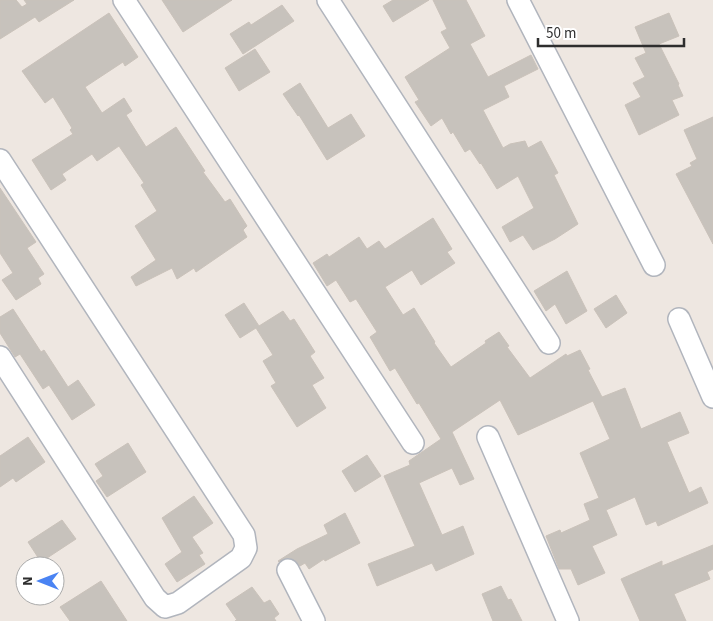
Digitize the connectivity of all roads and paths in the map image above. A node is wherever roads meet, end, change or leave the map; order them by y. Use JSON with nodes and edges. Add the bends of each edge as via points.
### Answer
{"nodes":[{"id":1,"x":124,"y":0,"type":"edge"},
{"id":2,"x":328,"y":0,"type":"edge"},
{"id":3,"x":518,"y":0,"type":"edge"},
{"id":4,"x":0,"y":160,"type":"edge"},
{"id":5,"x":654,"y":265,"type":"dead end"},
{"id":6,"x":679,"y":319,"type":"dead end"},
{"id":7,"x":549,"y":343,"type":"dead end"},
{"id":8,"x":0,"y":357,"type":"edge"},
{"id":9,"x":713,"y":397,"type":"edge"},
{"id":10,"x":488,"y":437,"type":"dead end"},
{"id":11,"x":413,"y":443,"type":"dead end"},
{"id":12,"x":288,"y":570,"type":"dead end"},
{"id":13,"x":314,"y":621,"type":"edge"},
{"id":14,"x":568,"y":621,"type":"edge"}],
"edges":[{"from":1,"to":11,"type":"street"},
{"from":2,"to":7,"type":"street"},
{"from":3,"to":5,"type":"street"},
{"from":4,"to":8,"type":"street","via":[[244,535],[246,548],[241,558],[178,604],[165,607],[156,598]]},
{"from":6,"to":9,"type":"street"},
{"from":10,"to":14,"type":"street"},
{"from":12,"to":13,"type":"street"}]}
